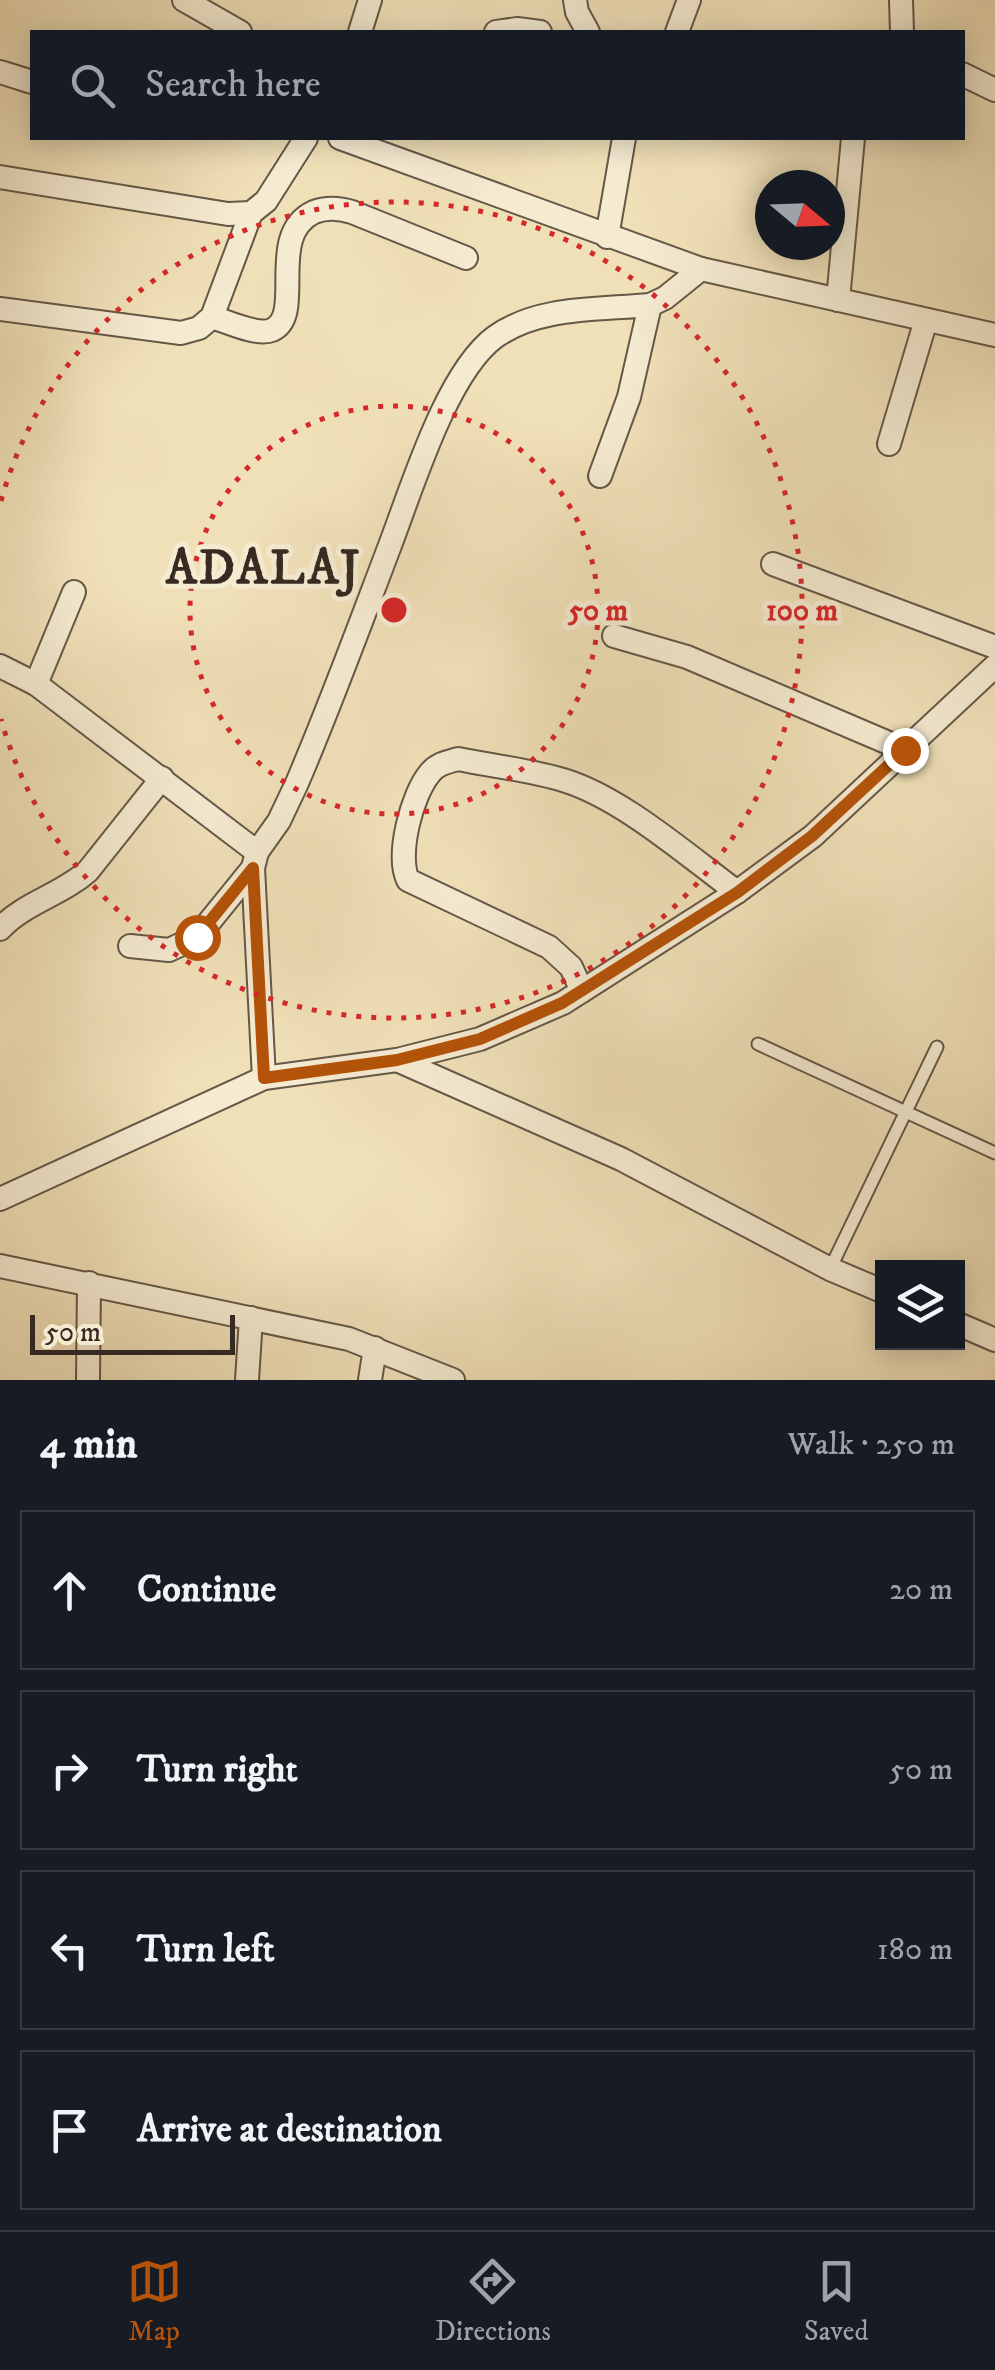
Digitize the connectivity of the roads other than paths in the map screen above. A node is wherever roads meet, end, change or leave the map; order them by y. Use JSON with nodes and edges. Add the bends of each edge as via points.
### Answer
{"nodes":[{"id":1,"x":184,"y":0,"type":"edge"},
{"id":2,"x":370,"y":0,"type":"edge"},
{"id":3,"x":575,"y":0,"type":"edge"},
{"id":4,"x":689,"y":0,"type":"edge"},
{"id":5,"x":901,"y":0,"type":"edge"},
{"id":6,"x":236,"y":30,"type":"edge"},
{"id":7,"x":361,"y":30,"type":"edge"},
{"id":8,"x":587,"y":30,"type":"edge"},
{"id":9,"x":678,"y":30,"type":"edge"},
{"id":10,"x":902,"y":30,"type":"edge"},
{"id":11,"x":0,"y":72,"type":"edge"},
{"id":12,"x":965,"y":75,"type":"edge"},
{"id":13,"x":30,"y":81,"type":"edge"},
{"id":14,"x":995,"y":90,"type":"edge"},
{"id":15,"x":305,"y":140,"type":"edge"},
{"id":16,"x":345,"y":140,"type":"edge"},
{"id":17,"x":624,"y":140,"type":"edge"},
{"id":18,"x":853,"y":140,"type":"edge"},
{"id":19,"x":0,"y":177,"type":"edge"},
{"id":20,"x":251,"y":213,"type":"junction"},
{"id":21,"x":607,"y":236,"type":"junction"},
{"id":22,"x":466,"y":258,"type":"dead end"},
{"id":23,"x":700,"y":269,"type":"junction"},
{"id":24,"x":838,"y":300,"type":"junction"},
{"id":25,"x":650,"y":305,"type":"junction"},
{"id":26,"x":0,"y":309,"type":"edge"},
{"id":27,"x":212,"y":317,"type":"junction"},
{"id":28,"x":926,"y":320,"type":"junction"},
{"id":29,"x":995,"y":335,"type":"edge"},
{"id":30,"x":889,"y":444,"type":"dead end"},
{"id":31,"x":600,"y":476,"type":"dead end"},
{"id":32,"x":773,"y":564,"type":"dead end"},
{"id":33,"x":74,"y":592,"type":"dead end"},
{"id":34,"x":614,"y":636,"type":"dead end"},
{"id":35,"x":995,"y":647,"type":"edge"},
{"id":36,"x":0,"y":666,"type":"edge"},
{"id":37,"x":995,"y":666,"type":"edge"},
{"id":38,"x":36,"y":684,"type":"junction"},
{"id":39,"x":905,"y":750,"type":"junction"},
{"id":40,"x":162,"y":778,"type":"junction"},
{"id":41,"x":255,"y":860,"type":"junction"},
{"id":42,"x":738,"y":892,"type":"junction"},
{"id":43,"x":0,"y":929,"type":"edge"},
{"id":44,"x":130,"y":946,"type":"dead end"},
{"id":45,"x":582,"y":991,"type":"junction"},
{"id":46,"x":758,"y":1044,"type":"dead end"},
{"id":47,"x":936,"y":1047,"type":"dead end"},
{"id":48,"x":397,"y":1060,"type":"junction"},
{"id":49,"x":264,"y":1078,"type":"junction"},
{"id":50,"x":906,"y":1112,"type":"junction"},
{"id":51,"x":995,"y":1153,"type":"edge"},
{"id":52,"x":0,"y":1199,"type":"edge"},
{"id":53,"x":0,"y":1266,"type":"edge"},
{"id":54,"x":830,"y":1269,"type":"junction"},
{"id":55,"x":89,"y":1283,"type":"junction"},
{"id":56,"x":875,"y":1289,"type":"edge"},
{"id":57,"x":251,"y":1318,"type":"junction"},
{"id":58,"x":965,"y":1327,"type":"edge"},
{"id":59,"x":995,"y":1340,"type":"edge"},
{"id":60,"x":376,"y":1348,"type":"junction"},
{"id":61,"x":440,"y":1378,"type":"edge"},
{"id":62,"x":88,"y":1380,"type":"edge"},
{"id":63,"x":246,"y":1380,"type":"edge"},
{"id":64,"x":370,"y":1380,"type":"edge"}],
"edges":[{"from":1,"to":6,"type":"street"},
{"from":2,"to":7,"type":"street"},
{"from":3,"to":8,"type":"street"},
{"from":4,"to":9,"type":"street"},
{"from":5,"to":10,"type":"street"},
{"from":11,"to":13,"type":"street"},
{"from":12,"to":14,"type":"street"},
{"from":15,"to":20,"type":"street"},
{"from":16,"to":21,"type":"street"},
{"from":17,"to":21,"type":"street"},
{"from":18,"to":24,"type":"street"},
{"from":19,"to":20,"type":"street"},
{"from":20,"to":27,"type":"street"},
{"from":21,"to":23,"type":"street"},
{"from":22,"to":27,"type":"street","via":[[352,212],[320,210],[301,219],[289,240],[280,324],[260,331]]},
{"from":23,"to":24,"type":"street"},
{"from":23,"to":25,"type":"street"},
{"from":24,"to":28,"type":"street"},
{"from":25,"to":31,"type":"street","via":[[629,397]]},
{"from":25,"to":41,"type":"street","via":[[538,315],[492,339],[472,360],[433,433],[297,783]]},
{"from":26,"to":27,"type":"street","via":[[181,333]]},
{"from":28,"to":29,"type":"street"},
{"from":28,"to":30,"type":"street"},
{"from":32,"to":35,"type":"street"},
{"from":33,"to":38,"type":"street"},
{"from":34,"to":39,"type":"street","via":[[686,657]]},
{"from":36,"to":38,"type":"street"},
{"from":37,"to":39,"type":"street"},
{"from":38,"to":40,"type":"street"},
{"from":39,"to":42,"type":"street","via":[[812,836]]},
{"from":40,"to":41,"type":"street"},
{"from":40,"to":43,"type":"street","via":[[88,872]]},
{"from":41,"to":44,"type":"street","via":[[197,937],[169,950]]},
{"from":41,"to":49,"type":"street"},
{"from":42,"to":45,"type":"street"},
{"from":42,"to":45,"type":"street","via":[[584,788],[444,762],[420,786],[402,850],[408,880],[549,947],[571,967]]},
{"from":45,"to":48,"type":"street","via":[[480,1039]]},
{"from":46,"to":50,"type":"lane"},
{"from":47,"to":50,"type":"lane"},
{"from":48,"to":49,"type":"street"},
{"from":48,"to":54,"type":"street","via":[[622,1159]]},
{"from":49,"to":52,"type":"street"},
{"from":50,"to":51,"type":"lane"},
{"from":50,"to":54,"type":"lane"},
{"from":53,"to":55,"type":"street"},
{"from":54,"to":56,"type":"street"},
{"from":55,"to":57,"type":"street"},
{"from":55,"to":62,"type":"street"},
{"from":57,"to":60,"type":"street"},
{"from":57,"to":63,"type":"street"},
{"from":58,"to":59,"type":"street"},
{"from":60,"to":61,"type":"street"},
{"from":60,"to":64,"type":"street"}]}
